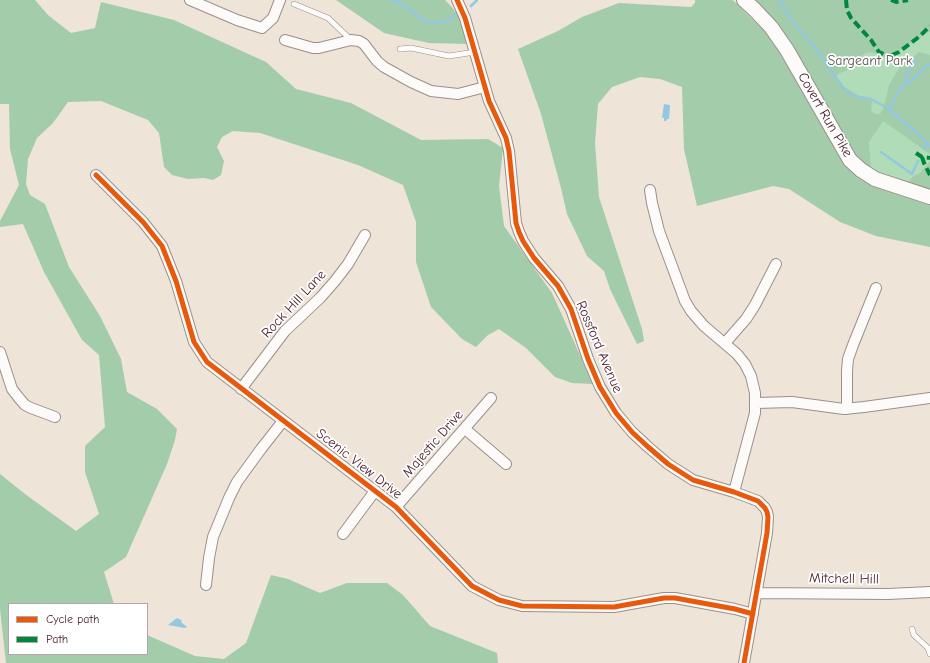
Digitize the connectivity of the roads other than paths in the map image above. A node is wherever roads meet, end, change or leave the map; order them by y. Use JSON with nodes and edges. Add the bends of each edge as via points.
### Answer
{"nodes":[{"id":1,"x":190,"y":0,"type":"edge"},
{"id":2,"x":280,"y":0,"type":"edge"},
{"id":3,"x":457,"y":0,"type":"edge"},
{"id":4,"x":744,"y":0,"type":"edge"},
{"id":5,"x":294,"y":4,"type":"dead end"},
{"id":6,"x":285,"y":40,"type":"dead end"},
{"id":7,"x":350,"y":40,"type":"junction"},
{"id":8,"x":400,"y":49,"type":"dead end"},
{"id":9,"x":475,"y":52,"type":"junction"},
{"id":10,"x":485,"y":86,"type":"junction"},
{"id":11,"x":96,"y":175,"type":"dead end"},
{"id":12,"x":650,"y":190,"type":"dead end"},
{"id":13,"x":930,"y":196,"type":"edge"},
{"id":14,"x":365,"y":235,"type":"dead end"},
{"id":15,"x":776,"y":264,"type":"dead end"},
{"id":16,"x":876,"y":288,"type":"dead end"},
{"id":17,"x":725,"y":343,"type":"junction"},
{"id":18,"x":0,"y":352,"type":"edge"},
{"id":19,"x":241,"y":389,"type":"junction"},
{"id":20,"x":491,"y":398,"type":"dead end"},
{"id":21,"x":930,"y":398,"type":"edge"},
{"id":22,"x":756,"y":403,"type":"junction"},
{"id":23,"x":846,"y":409,"type":"junction"},
{"id":24,"x":55,"y":417,"type":"dead end"},
{"id":25,"x":283,"y":421,"type":"junction"},
{"id":26,"x":465,"y":429,"type":"junction"},
{"id":27,"x":506,"y":464,"type":"dead end"},
{"id":28,"x":375,"y":491,"type":"junction"},
{"id":29,"x":734,"y":492,"type":"junction"},
{"id":30,"x":396,"y":507,"type":"junction"},
{"id":31,"x":343,"y":534,"type":"dead end"},
{"id":32,"x":206,"y":585,"type":"dead end"},
{"id":33,"x":930,"y":592,"type":"edge"},
{"id":34,"x":757,"y":593,"type":"junction"},
{"id":35,"x":753,"y":614,"type":"junction"},
{"id":36,"x":912,"y":629,"type":"dead end"},
{"id":37,"x":930,"y":654,"type":"edge"},
{"id":38,"x":744,"y":663,"type":"edge"}],
"edges":[{"from":1,"to":2,"type":"street","via":[[262,28],[273,18]]},
{"from":3,"to":9,"type":"street","name":"Rossford Avenue","via":[[466,18]]},
{"from":4,"to":13,"type":"street","name":"Covert Run Pike","via":[[771,26],[787,50],[850,160],[875,179]]},
{"from":5,"to":7,"type":"lane","via":[[328,18]]},
{"from":6,"to":7,"type":"street","via":[[319,48]]},
{"from":7,"to":10,"type":"street","via":[[364,44],[384,67],[431,91],[458,94]]},
{"from":8,"to":9,"type":"lane","via":[[411,48],[449,56]]},
{"from":9,"to":10,"type":"street","name":"Rossford Avenue"},
{"from":10,"to":29,"type":"street","name":"Rossford Avenue","via":[[506,138],[519,232],[534,258],[562,293],[575,318],[600,387],[615,412],[637,437],[668,464],[693,480]]},
{"from":11,"to":19,"type":"street","name":"Scenic View Drive","via":[[127,205],[162,246],[198,350],[207,362]]},
{"from":12,"to":17,"type":"street","via":[[659,231],[685,301],[697,318]]},
{"from":14,"to":19,"type":"street","name":"Rock Hill Lane","via":[[336,281],[285,331]]},
{"from":15,"to":17,"type":"street","via":[[746,319]]},
{"from":16,"to":23,"type":"street","via":[[848,359]]},
{"from":17,"to":22,"type":"street","via":[[745,364],[751,376]]},
{"from":18,"to":24,"type":"street","via":[[12,389],[19,398],[25,405]]},
{"from":19,"to":25,"type":"street","name":"Scenic View Drive"},
{"from":20,"to":26,"type":"street","name":"Majestic Drive"},
{"from":21,"to":23,"type":"street"},
{"from":22,"to":23,"type":"street","via":[[792,402]]},
{"from":22,"to":29,"type":"street"},
{"from":25,"to":28,"type":"street","name":"Scenic View Drive"},
{"from":25,"to":32,"type":"street","via":[[237,482],[229,498],[213,537]]},
{"from":26,"to":27,"type":"street"},
{"from":26,"to":30,"type":"street","name":"Majestic Drive"},
{"from":28,"to":30,"type":"street","name":"Scenic View Drive"},
{"from":28,"to":31,"type":"street"},
{"from":29,"to":34,"type":"street","name":"Rossford Avenue","via":[[754,499],[762,504],[767,512]]},
{"from":30,"to":35,"type":"street","name":"Scenic View Drive","via":[[472,586],[512,604],[604,608],[675,598]]},
{"from":33,"to":34,"type":"street","name":"Mitchell Hill"},
{"from":34,"to":35,"type":"street","name":"Rossford Avenue"},
{"from":35,"to":38,"type":"street","name":"Rossford Avenue"},
{"from":36,"to":37,"type":"lane"}]}
